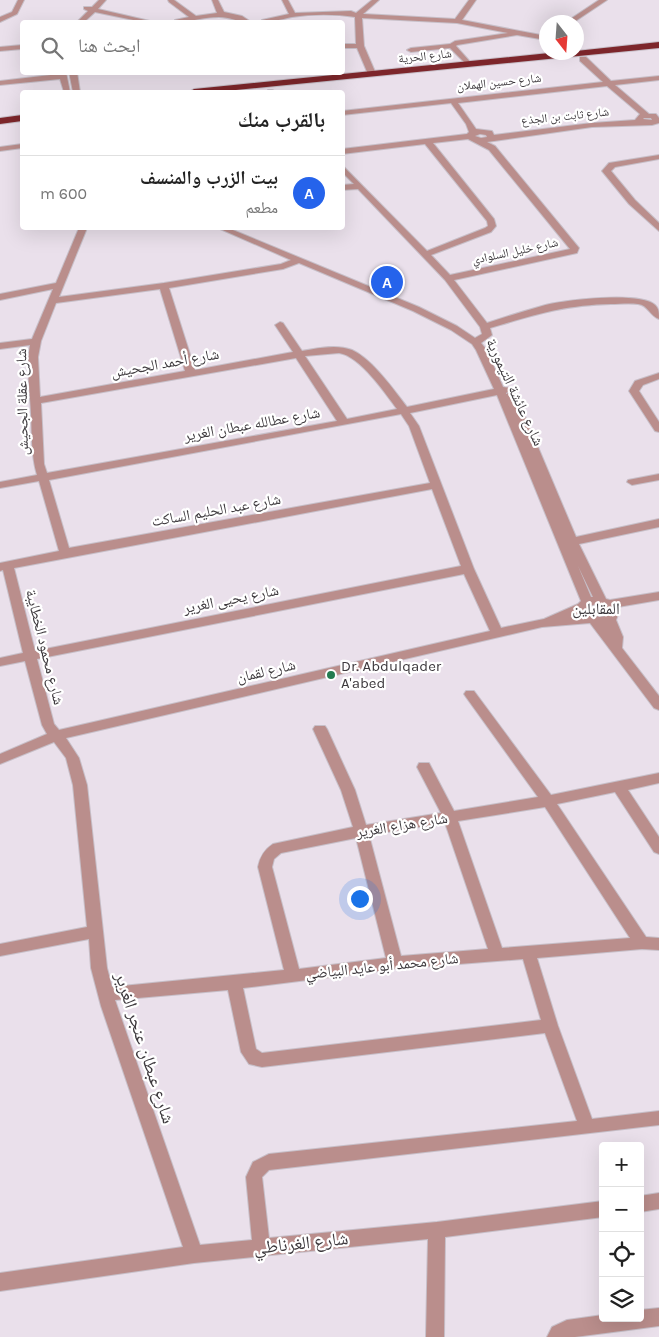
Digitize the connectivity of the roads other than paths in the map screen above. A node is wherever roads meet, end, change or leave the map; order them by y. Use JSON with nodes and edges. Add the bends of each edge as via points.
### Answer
{"nodes":[{"id":1,"x":20,"y":0,"type":"edge"},
{"id":2,"x":94,"y":0,"type":"edge"},
{"id":3,"x":103,"y":0,"type":"edge"},
{"id":4,"x":215,"y":0,"type":"edge"},
{"id":5,"x":285,"y":0,"type":"edge"},
{"id":6,"x":376,"y":0,"type":"edge"},
{"id":7,"x":473,"y":0,"type":"edge"},
{"id":8,"x":604,"y":0,"type":"edge"},
{"id":9,"x":171,"y":1,"type":"dead end"},
{"id":10,"x":89,"y":9,"type":"junction"},
{"id":11,"x":369,"y":12,"type":"junction"},
{"id":12,"x":222,"y":15,"type":"junction"},
{"id":13,"x":293,"y":15,"type":"junction"},
{"id":14,"x":581,"y":15,"type":"edge"},
{"id":15,"x":359,"y":16,"type":"junction"},
{"id":16,"x":196,"y":19,"type":"junction"},
{"id":17,"x":0,"y":20,"type":"edge"},
{"id":18,"x":75,"y":20,"type":"edge"},
{"id":19,"x":81,"y":20,"type":"edge"},
{"id":20,"x":141,"y":20,"type":"edge"},
{"id":21,"x":190,"y":20,"type":"edge"},
{"id":22,"x":244,"y":20,"type":"edge"},
{"id":23,"x":273,"y":20,"type":"edge"},
{"id":24,"x":457,"y":21,"type":"junction"},
{"id":25,"x":522,"y":32,"type":"junction"},
{"id":26,"x":539,"y":36,"type":"edge"},
{"id":27,"x":659,"y":45,"type":"edge"},
{"id":28,"x":345,"y":46,"type":"edge"},
{"id":29,"x":360,"y":46,"type":"junction"},
{"id":30,"x":452,"y":46,"type":"junction"},
{"id":31,"x":20,"y":47,"type":"edge"},
{"id":32,"x":0,"y":49,"type":"edge"},
{"id":33,"x":411,"y":50,"type":"dead end"},
{"id":34,"x":659,"y":51,"type":"edge"},
{"id":35,"x":584,"y":54,"type":"edge"},
{"id":36,"x":584,"y":54,"type":"edge"},
{"id":37,"x":584,"y":57,"type":"edge"},
{"id":38,"x":539,"y":58,"type":"edge"},
{"id":39,"x":539,"y":59,"type":"edge"},
{"id":40,"x":468,"y":64,"type":"junction"},
{"id":41,"x":372,"y":74,"type":"junction"},
{"id":42,"x":56,"y":75,"type":"edge"},
{"id":43,"x":63,"y":75,"type":"edge"},
{"id":44,"x":73,"y":75,"type":"edge"},
{"id":45,"x":659,"y":78,"type":"edge"},
{"id":46,"x":0,"y":83,"type":"edge"},
{"id":47,"x":607,"y":83,"type":"junction"},
{"id":48,"x":67,"y":90,"type":"edge"},
{"id":49,"x":77,"y":90,"type":"edge"},
{"id":50,"x":214,"y":90,"type":"edge"},
{"id":51,"x":287,"y":90,"type":"edge"},
{"id":52,"x":452,"y":100,"type":"junction"},
{"id":53,"x":0,"y":112,"type":"edge"},
{"id":54,"x":345,"y":113,"type":"edge"},
{"id":55,"x":20,"y":116,"type":"edge"},
{"id":56,"x":20,"y":116,"type":"edge"},
{"id":57,"x":0,"y":121,"type":"edge"},
{"id":58,"x":651,"y":121,"type":"edge"},
{"id":59,"x":473,"y":135,"type":"junction"},
{"id":60,"x":489,"y":138,"type":"junction"},
{"id":61,"x":428,"y":142,"type":"junction"},
{"id":62,"x":20,"y":146,"type":"edge"},
{"id":63,"x":0,"y":149,"type":"edge"},
{"id":64,"x":345,"y":152,"type":"edge"},
{"id":65,"x":659,"y":157,"type":"edge"},
{"id":66,"x":345,"y":170,"type":"edge"},
{"id":67,"x":359,"y":186,"type":"junction"},
{"id":68,"x":345,"y":188,"type":"edge"},
{"id":69,"x":659,"y":228,"type":"edge"},
{"id":70,"x":82,"y":230,"type":"edge"},
{"id":71,"x":227,"y":230,"type":"edge"},
{"id":72,"x":243,"y":230,"type":"edge"},
{"id":73,"x":426,"y":254,"type":"junction"},
{"id":74,"x":299,"y":260,"type":"junction"},
{"id":75,"x":448,"y":278,"type":"junction"},
{"id":76,"x":58,"y":285,"type":"junction"},
{"id":77,"x":164,"y":286,"type":"junction"},
{"id":78,"x":0,"y":297,"type":"edge"},
{"id":79,"x":52,"y":301,"type":"junction"},
{"id":80,"x":659,"y":316,"type":"edge"},
{"id":81,"x":280,"y":325,"type":"dead end"},
{"id":82,"x":486,"y":327,"type":"junction"},
{"id":83,"x":479,"y":340,"type":"junction"},
{"id":84,"x":36,"y":341,"type":"junction"},
{"id":85,"x":0,"y":346,"type":"edge"},
{"id":86,"x":300,"y":354,"type":"junction"},
{"id":87,"x":191,"y":373,"type":"junction"},
{"id":88,"x":659,"y":376,"type":"edge"},
{"id":89,"x":504,"y":390,"type":"junction"},
{"id":90,"x":34,"y":401,"type":"junction"},
{"id":91,"x":405,"y":411,"type":"junction"},
{"id":92,"x":344,"y":423,"type":"junction"},
{"id":93,"x":659,"y":429,"type":"edge"},
{"id":94,"x":659,"y":476,"type":"edge"},
{"id":95,"x":42,"y":477,"type":"junction"},
{"id":96,"x":632,"y":482,"type":"dead end"},
{"id":97,"x":0,"y":485,"type":"edge"},
{"id":98,"x":437,"y":485,"type":"junction"},
{"id":99,"x":659,"y":524,"type":"edge"},
{"id":100,"x":567,"y":543,"type":"junction"},
{"id":101,"x":65,"y":552,"type":"junction"},
{"id":102,"x":4,"y":566,"type":"edge"},
{"id":103,"x":468,"y":568,"type":"junction"},
{"id":104,"x":659,"y":596,"type":"edge"},
{"id":105,"x":659,"y":603,"type":"edge"},
{"id":106,"x":585,"y":604,"type":"junction"},
{"id":107,"x":609,"y":609,"type":"junction"},
{"id":108,"x":593,"y":620,"type":"junction"},
{"id":109,"x":542,"y":624,"type":"junction"},
{"id":110,"x":497,"y":634,"type":"junction"},
{"id":111,"x":617,"y":647,"type":"junction"},
{"id":112,"x":30,"y":656,"type":"junction"},
{"id":113,"x":0,"y":662,"type":"edge"},
{"id":114,"x":470,"y":694,"type":"dead end"},
{"id":115,"x":659,"y":705,"type":"edge"},
{"id":116,"x":320,"y":729,"type":"dead end"},
{"id":117,"x":55,"y":736,"type":"junction"},
{"id":118,"x":0,"y":759,"type":"edge"},
{"id":119,"x":424,"y":767,"type":"dead end"},
{"id":120,"x":659,"y":778,"type":"edge"},
{"id":121,"x":618,"y":786,"type":"junction"},
{"id":122,"x":548,"y":801,"type":"junction"},
{"id":123,"x":450,"y":817,"type":"junction"},
{"id":124,"x":361,"y":831,"type":"junction"},
{"id":125,"x":659,"y":848,"type":"edge"},
{"id":126,"x":96,"y":931,"type":"junction"},
{"id":127,"x":642,"y":943,"type":"junction"},
{"id":128,"x":659,"y":944,"type":"edge"},
{"id":129,"x":0,"y":950,"type":"edge"},
{"id":130,"x":528,"y":952,"type":"junction"},
{"id":131,"x":497,"y":954,"type":"junction"},
{"id":132,"x":395,"y":963,"type":"junction"},
{"id":133,"x":293,"y":975,"type":"junction"},
{"id":134,"x":234,"y":982,"type":"junction"},
{"id":135,"x":106,"y":994,"type":"junction"},
{"id":136,"x":550,"y":1026,"type":"junction"},
{"id":137,"x":659,"y":1118,"type":"edge"},
{"id":138,"x":587,"y":1127,"type":"junction"},
{"id":139,"x":659,"y":1202,"type":"edge"},
{"id":140,"x":644,"y":1204,"type":"edge"},
{"id":141,"x":599,"y":1210,"type":"edge"},
{"id":142,"x":437,"y":1230,"type":"junction"},
{"id":143,"x":261,"y":1247,"type":"junction"},
{"id":144,"x":194,"y":1254,"type":"junction"},
{"id":145,"x":0,"y":1282,"type":"edge"},
{"id":146,"x":659,"y":1317,"type":"edge"},
{"id":147,"x":435,"y":1337,"type":"edge"},
{"id":148,"x":556,"y":1337,"type":"edge"}],
"edges":[{"from":1,"to":17,"type":"street","via":[[15,13]]},
{"from":2,"to":10,"type":"street"},
{"from":3,"to":10,"type":"street"},
{"from":4,"to":12,"type":"street"},
{"from":5,"to":13,"type":"street"},
{"from":6,"to":11,"type":"street"},
{"from":7,"to":24,"type":"street"},
{"from":8,"to":14,"type":"street"},
{"from":9,"to":16,"type":"street"},
{"from":10,"to":18,"type":"street"},
{"from":10,"to":19,"type":"street"},
{"from":10,"to":20,"type":"street"},
{"from":11,"to":15,"type":"street"},
{"from":11,"to":24,"type":"street"},
{"from":12,"to":16,"type":"street"},
{"from":12,"to":22,"type":"street","via":[[236,15]]},
{"from":13,"to":15,"type":"street","via":[[344,13]]},
{"from":13,"to":23,"type":"street"},
{"from":15,"to":29,"type":"street"},
{"from":16,"to":21,"type":"street"},
{"from":24,"to":25,"type":"street"},
{"from":25,"to":26,"type":"street"},
{"from":25,"to":30,"type":"street"},
{"from":27,"to":35,"type":"highway","name":"شارع الحرية"},
{"from":28,"to":29,"type":"street"},
{"from":29,"to":41,"type":"street"},
{"from":30,"to":33,"type":"street"},
{"from":30,"to":40,"type":"street"},
{"from":31,"to":32,"type":"street"},
{"from":34,"to":36,"type":"highway","name":"شارع الحرية"},
{"from":37,"to":47,"type":"street"},
{"from":38,"to":40,"type":"highway","name":"شارع الحرية"},
{"from":39,"to":51,"type":"highway","name":"شارع الحرية"},
{"from":40,"to":41,"type":"highway","name":"شارع الحرية"},
{"from":41,"to":50,"type":"highway","name":"شارع الحرية"},
{"from":42,"to":46,"type":"street"},
{"from":43,"to":48,"type":"street"},
{"from":44,"to":49,"type":"street"},
{"from":45,"to":47,"type":"street","name":"شارع حسين الهملان"},
{"from":47,"to":52,"type":"street","name":"شارع حسين الهملان"},
{"from":47,"to":58,"type":"street"},
{"from":52,"to":54,"type":"street","name":"شارع حسين الهملان"},
{"from":52,"to":59,"type":"street","name":"شارع خليل السلوادي"},
{"from":53,"to":55,"type":"highway"},
{"from":56,"to":57,"type":"highway"},
{"from":58,"to":60,"type":"street","name":"شارع ثابت بن الجذع"},
{"from":59,"to":60,"type":"street","name":"شارع خليل السلوادي"},
{"from":59,"to":60,"type":"street","name":"شارع ثابت بن الجذع"},
{"from":59,"to":61,"type":"street"},
{"from":60,"to":75,"type":"street","name":"شارع خليل السلوادي","via":[[576,248]]},
{"from":61,"to":64,"type":"street"},
{"from":61,"to":73,"type":"street","via":[[492,226]]},
{"from":62,"to":63,"type":"street"},
{"from":65,"to":69,"type":"street","via":[[612,165],[606,171]]},
{"from":66,"to":67,"type":"street"},
{"from":67,"to":68,"type":"street"},
{"from":67,"to":73,"type":"street"},
{"from":70,"to":76,"type":"street","name":"شارع عقلة الجحيش"},
{"from":71,"to":74,"type":"street","name":"شارع عائشة التيمورية"},
{"from":72,"to":83,"type":"street","name":"شارع عائشة التيمورية","via":[[425,306],[473,330]]},
{"from":73,"to":75,"type":"street"},
{"from":74,"to":77,"type":"street","via":[[283,266]]},
{"from":74,"to":83,"type":"street","name":"شارع عائشة التيمورية","via":[[416,309]]},
{"from":75,"to":82,"type":"street"},
{"from":76,"to":78,"type":"street"},
{"from":76,"to":79,"type":"street","name":"شارع عقلة الجحيش"},
{"from":77,"to":79,"type":"street"},
{"from":77,"to":87,"type":"street"},
{"from":79,"to":84,"type":"street","name":"شارع عقلة الجحيش"},
{"from":80,"to":82,"type":"street","via":[[647,304],[633,300],[584,302],[545,308]]},
{"from":81,"to":86,"type":"street"},
{"from":82,"to":83,"type":"street","via":[[487,335]]},
{"from":83,"to":89,"type":"street","name":"شارع عائشة التيمورية"},
{"from":84,"to":85,"type":"street"},
{"from":84,"to":90,"type":"street","name":"شارع عقلة الجحيش"},
{"from":86,"to":87,"type":"street","name":"شارع أحمد الجحيش"},
{"from":86,"to":91,"type":"street","via":[[330,350],[352,354]]},
{"from":86,"to":92,"type":"street"},
{"from":87,"to":90,"type":"street","name":"شارع أحمد الجحيش"},
{"from":88,"to":93,"type":"street","via":[[639,383],[634,391]]},
{"from":89,"to":91,"type":"street","name":"شارع عطالله عبطان الغرير"},
{"from":89,"to":100,"type":"street","name":"شارع عائشة التيمورية"},
{"from":90,"to":95,"type":"street","name":"شارع عقلة الجحيش"},
{"from":91,"to":92,"type":"street","name":"شارع عطالله عبطان الغرير"},
{"from":91,"to":98,"type":"street"},
{"from":92,"to":95,"type":"street","name":"شارع عطالله عبطان الغرير"},
{"from":94,"to":96,"type":"street"},
{"from":95,"to":97,"type":"street","name":"شارع عطالله عبطان الغرير"},
{"from":95,"to":101,"type":"street","name":"شارع عقلة الجحيش"},
{"from":98,"to":101,"type":"street","name":"شارع عبد الحليم الساكت"},
{"from":98,"to":103,"type":"street"},
{"from":99,"to":100,"type":"street"},
{"from":100,"to":106,"type":"street","name":"شارع عائشة التيمورية"},
{"from":100,"to":107,"type":"street","name":"شارع عائشة التيمورية"},
{"from":101,"to":102,"type":"street","name":"شارع عبد الحليم الساكت"},
{"from":102,"to":112,"type":"street","name":"شارع محمود الخطايبة"},
{"from":103,"to":110,"type":"street"},
{"from":103,"to":112,"type":"street","name":"شارع يحيى الغرير"},
{"from":104,"to":107,"type":"street"},
{"from":105,"to":107,"type":"street"},
{"from":106,"to":107,"type":"street","name":"شارع لقمان"},
{"from":106,"to":108,"type":"street","name":"شارع عائشة التيمورية","via":[[584,614]]},
{"from":106,"to":109,"type":"street","name":"شارع لقمان"},
{"from":107,"to":108,"type":"street","name":"شارع لقمان"},
{"from":107,"to":111,"type":"street","name":"شارع عائشة التيمورية"},
{"from":108,"to":109,"type":"street","name":"شارع لقمان"},
{"from":108,"to":111,"type":"street","name":"شارع عائشة التيمورية"},
{"from":109,"to":110,"type":"street","name":"شارع لقمان"},
{"from":110,"to":117,"type":"street","name":"شارع لقمان"},
{"from":111,"to":115,"type":"street","name":"شارع عائشة التيمورية"},
{"from":112,"to":113,"type":"street","name":"شارع يحيى الغرير"},
{"from":112,"to":117,"type":"street","name":"شارع محمود الخطايبة","via":[[44,713]]},
{"from":114,"to":122,"type":"street"},
{"from":116,"to":124,"type":"street","via":[[348,790]]},
{"from":117,"to":118,"type":"street","name":"شارع لقمان"},
{"from":117,"to":126,"type":"street","name":"شارع عبطان عنجر الغرير","via":[[68,750],[80,785]]},
{"from":119,"to":123,"type":"street"},
{"from":120,"to":121,"type":"street","name":"شارع هزاع الغرير"},
{"from":121,"to":122,"type":"street","name":"شارع هزاع الغرير"},
{"from":121,"to":125,"type":"street"},
{"from":122,"to":123,"type":"street","name":"شارع هزاع الغرير"},
{"from":122,"to":127,"type":"street"},
{"from":123,"to":124,"type":"street","name":"شارع هزاع الغرير"},
{"from":123,"to":131,"type":"street"},
{"from":124,"to":132,"type":"street"},
{"from":124,"to":133,"type":"street","name":"شارع هزاع الغرير","via":[[291,844],[270,852],[266,858]]},
{"from":126,"to":129,"type":"street"},
{"from":126,"to":135,"type":"street","name":"شارع عبطان عنجر الغرير","via":[[99,968]]},
{"from":127,"to":128,"type":"street","name":"شارع محمد أبو عايد البياضي"},
{"from":127,"to":130,"type":"street","name":"شارع محمد أبو عايد البياضي"},
{"from":130,"to":131,"type":"street","name":"شارع محمد أبو عايد البياضي"},
{"from":130,"to":136,"type":"street"},
{"from":131,"to":132,"type":"street","name":"شارع محمد أبو عايد البياضي"},
{"from":132,"to":133,"type":"street","name":"شارع محمد أبو عايد البياضي"},
{"from":133,"to":134,"type":"street","name":"شارع محمد أبو عايد البياضي"},
{"from":134,"to":135,"type":"street","name":"شارع محمد أبو عايد البياضي"},
{"from":134,"to":136,"type":"street","via":[[249,1052],[255,1059],[262,1060]]},
{"from":135,"to":144,"type":"street","name":"شارع عبطان عنجر الغرير","via":[[116,1032]]},
{"from":136,"to":138,"type":"street"},
{"from":137,"to":138,"type":"street"},
{"from":138,"to":143,"type":"street","via":[[269,1162],[261,1165],[254,1177]]},
{"from":139,"to":140,"type":"street"},
{"from":141,"to":142,"type":"street","name":"شارع الغرناطي"},
{"from":142,"to":143,"type":"street","name":"شارع الغرناطي"},
{"from":142,"to":147,"type":"street"},
{"from":143,"to":144,"type":"street","name":"شارع الغرناطي"},
{"from":144,"to":145,"type":"street","name":"شارع الغرناطي"},
{"from":146,"to":148,"type":"street","via":[[567,1328]]}]}
